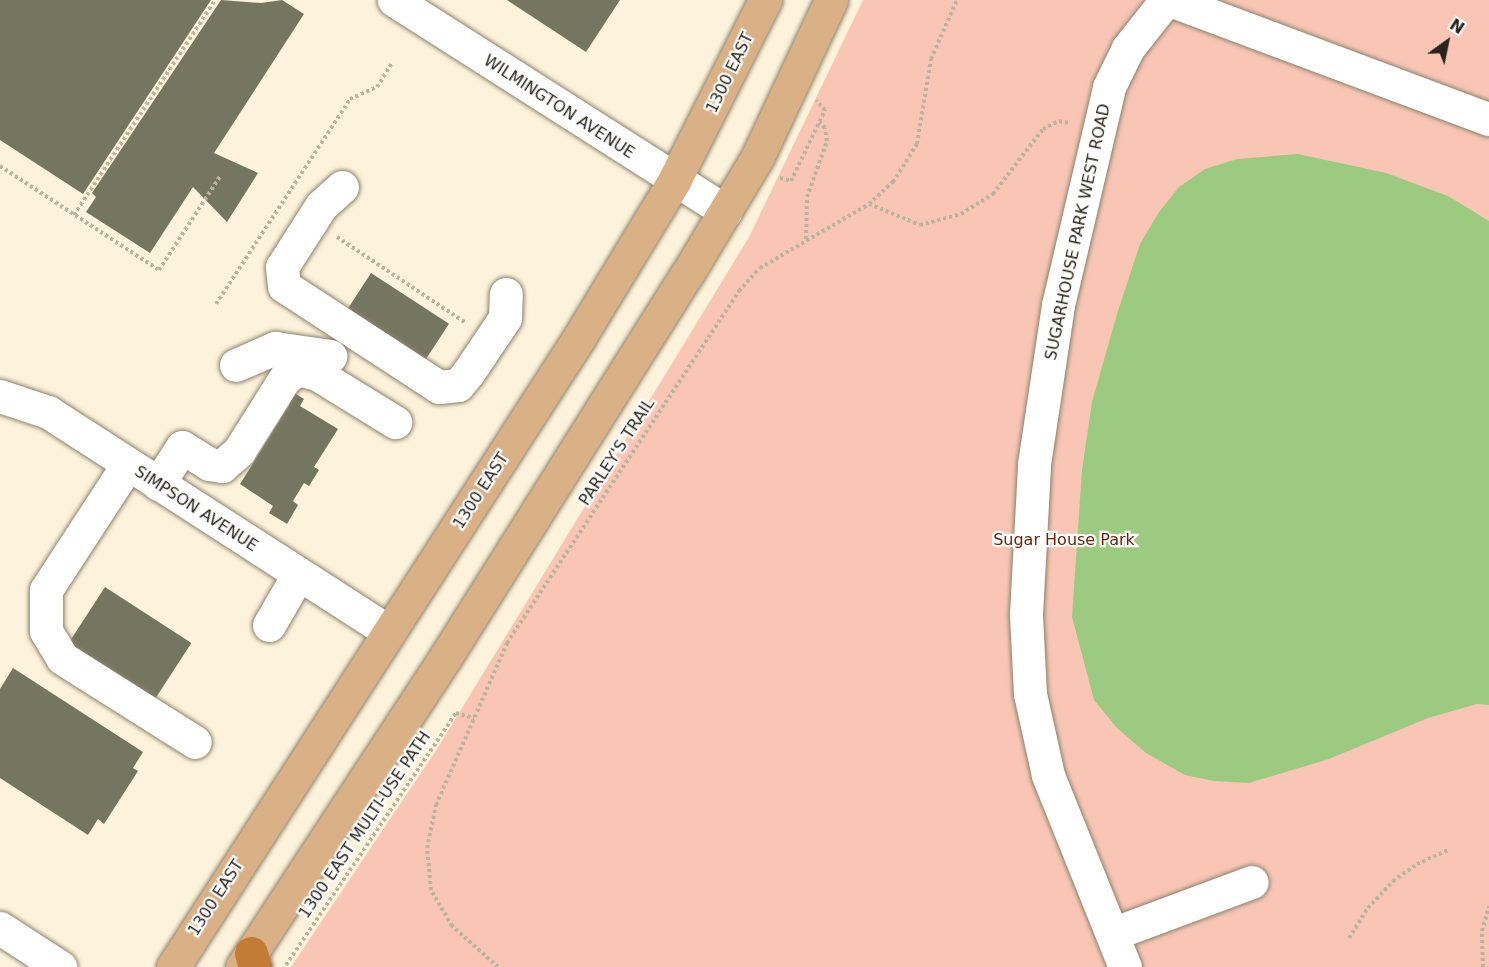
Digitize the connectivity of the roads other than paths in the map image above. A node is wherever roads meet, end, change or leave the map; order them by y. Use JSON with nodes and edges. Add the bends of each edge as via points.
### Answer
{"nodes":[{"id":1,"x":394,"y":0,"type":"edge"},
{"id":2,"x":765,"y":0,"type":"edge"},
{"id":3,"x":831,"y":0,"type":"edge"},
{"id":4,"x":1168,"y":0,"type":"edge"},
{"id":5,"x":1489,"y":119,"type":"edge"},
{"id":6,"x":674,"y":181,"type":"junction"},
{"id":7,"x":342,"y":187,"type":"dead end"},
{"id":8,"x":725,"y":211,"type":"junction"},
{"id":9,"x":506,"y":294,"type":"dead end"},
{"id":10,"x":236,"y":364,"type":"dead end"},
{"id":11,"x":0,"y":396,"type":"edge"},
{"id":12,"x":128,"y":464,"type":"junction"},
{"id":13,"x":158,"y":484,"type":"junction"},
{"id":14,"x":298,"y":575,"type":"junction"},
{"id":15,"x":269,"y":625,"type":"dead end"},
{"id":16,"x":388,"y":631,"type":"junction"},
{"id":17,"x":195,"y":742,"type":"dead end"},
{"id":18,"x":1252,"y":882,"type":"dead end"},
{"id":19,"x":0,"y":928,"type":"edge"},
{"id":20,"x":1112,"y":934,"type":"junction"},
{"id":21,"x":249,"y":962,"type":"edge"},
{"id":22,"x":60,"y":967,"type":"edge"},
{"id":23,"x":173,"y":967,"type":"edge"},
{"id":24,"x":1125,"y":967,"type":"edge"}],
"edges":[{"from":1,"to":6,"type":"street","name":"WILMINGTON AVENUE"},
{"from":2,"to":6,"type":"main road","name":"1300 EAST"},
{"from":3,"to":8,"type":"main road","via":[[758,156]]},
{"from":4,"to":5,"type":"street"},
{"from":4,"to":20,"type":"street","name":"SUGARHOUSE PARK WEST ROAD","via":[[1128,48],[1109,87],[1059,305],[1034,464],[1026,614],[1030,694],[1048,775]]},
{"from":6,"to":8,"type":"street","name":"WILMINGTON AVENUE"},
{"from":6,"to":16,"type":"main road","name":"1300 EAST","via":[[520,431]]},
{"from":7,"to":9,"type":"street","via":[[321,206],[282,267],[284,286],[419,375],[439,387],[458,385],[505,318]]},
{"from":8,"to":21,"type":"main road"},
{"from":10,"to":13,"type":"street","via":[[275,348],[326,354],[384,392],[395,422],[317,374],[298,369],[285,378],[239,451],[222,466],[209,464],[182,447]]},
{"from":11,"to":12,"type":"street","name":"SIMPSON AVENUE","via":[[48,412]]},
{"from":12,"to":13,"type":"street","name":"SIMPSON AVENUE"},
{"from":12,"to":17,"type":"street","via":[[46,590],[46,631],[62,658]]},
{"from":13,"to":14,"type":"street","name":"SIMPSON AVENUE"},
{"from":14,"to":15,"type":"street"},
{"from":14,"to":16,"type":"street","name":"SIMPSON AVENUE"},
{"from":16,"to":23,"type":"main road","name":"1300 EAST"},
{"from":18,"to":20,"type":"street"},
{"from":19,"to":22,"type":"street"},
{"from":20,"to":24,"type":"street","name":"SUGARHOUSE PARK WEST ROAD"}]}
